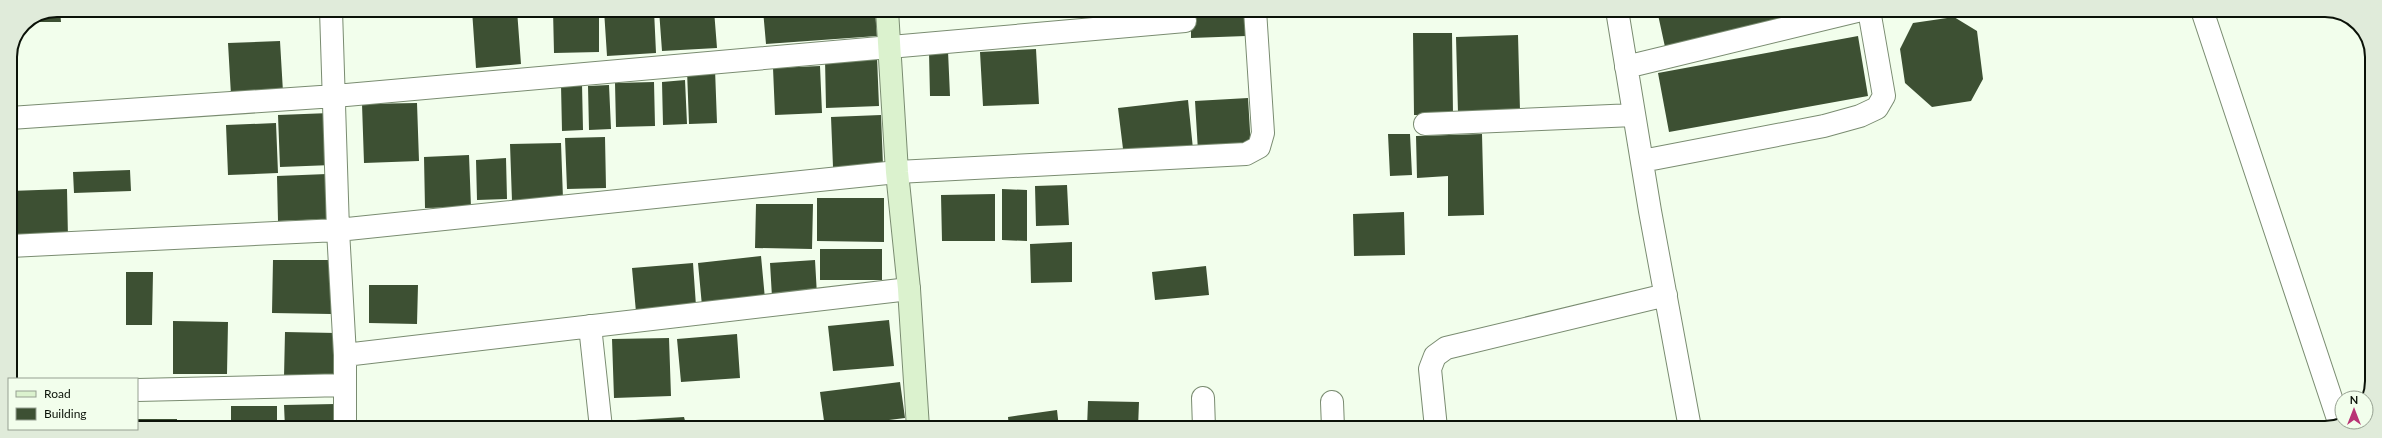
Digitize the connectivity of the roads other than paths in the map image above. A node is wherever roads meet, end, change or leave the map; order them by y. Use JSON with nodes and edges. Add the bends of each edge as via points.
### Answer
{"nodes":[{"id":1,"x":331,"y":17,"type":"edge"},
{"id":2,"x":887,"y":17,"type":"edge"},
{"id":3,"x":1255,"y":17,"type":"edge"},
{"id":4,"x":1618,"y":17,"type":"edge"},
{"id":5,"x":1832,"y":17,"type":"edge"},
{"id":6,"x":1870,"y":17,"type":"edge"},
{"id":7,"x":2204,"y":17,"type":"edge"},
{"id":8,"x":1185,"y":21,"type":"dead end"},
{"id":9,"x":888,"y":46,"type":"junction"},
{"id":10,"x":1626,"y":67,"type":"junction"},
{"id":11,"x":335,"y":96,"type":"junction"},
{"id":12,"x":1634,"y":115,"type":"junction"},
{"id":13,"x":17,"y":118,"type":"edge"},
{"id":14,"x":1424,"y":124,"type":"dead end"},
{"id":15,"x":1642,"y":161,"type":"junction"},
{"id":16,"x":897,"y":172,"type":"junction"},
{"id":17,"x":338,"y":230,"type":"junction"},
{"id":18,"x":17,"y":246,"type":"edge"},
{"id":19,"x":909,"y":289,"type":"junction"},
{"id":20,"x":1666,"y":295,"type":"junction"},
{"id":21,"x":590,"y":326,"type":"junction"},
{"id":22,"x":345,"y":355,"type":"junction"},
{"id":23,"x":345,"y":385,"type":"junction"},
{"id":24,"x":138,"y":390,"type":"edge"},
{"id":25,"x":1203,"y":398,"type":"dead end"},
{"id":26,"x":1332,"y":402,"type":"dead end"},
{"id":27,"x":2334,"y":404,"type":"edge"},
{"id":28,"x":345,"y":421,"type":"edge"},
{"id":29,"x":600,"y":421,"type":"edge"},
{"id":30,"x":918,"y":421,"type":"edge"},
{"id":31,"x":1204,"y":421,"type":"edge"},
{"id":32,"x":1333,"y":421,"type":"edge"},
{"id":33,"x":1435,"y":421,"type":"edge"},
{"id":34,"x":1689,"y":421,"type":"edge"}],
"edges":[{"from":1,"to":11,"type":"street"},
{"from":2,"to":9,"type":"street"},
{"from":3,"to":16,"type":"street","via":[[1263,133],[1258,147],[1246,154]]},
{"from":4,"to":10,"type":"street"},
{"from":5,"to":10,"type":"street"},
{"from":6,"to":15,"type":"street","via":[[1884,96],[1877,108],[1860,116],[1824,126]]},
{"from":7,"to":27,"type":"street"},
{"from":8,"to":9,"type":"street"},
{"from":9,"to":11,"type":"street"},
{"from":9,"to":16,"type":"street"},
{"from":10,"to":12,"type":"street"},
{"from":11,"to":13,"type":"street"},
{"from":11,"to":17,"type":"street"},
{"from":12,"to":14,"type":"street"},
{"from":12,"to":15,"type":"street"},
{"from":15,"to":20,"type":"street"},
{"from":16,"to":17,"type":"street"},
{"from":16,"to":19,"type":"street"},
{"from":17,"to":18,"type":"street"},
{"from":17,"to":22,"type":"street"},
{"from":19,"to":21,"type":"street"},
{"from":19,"to":30,"type":"street"},
{"from":20,"to":33,"type":"street","via":[[1446,348],[1436,356],[1430,369]]},
{"from":20,"to":34,"type":"street"},
{"from":21,"to":22,"type":"street"},
{"from":21,"to":29,"type":"street"},
{"from":22,"to":23,"type":"street"},
{"from":23,"to":24,"type":"street"},
{"from":23,"to":28,"type":"street"},
{"from":25,"to":31,"type":"street"},
{"from":26,"to":32,"type":"street"}]}
